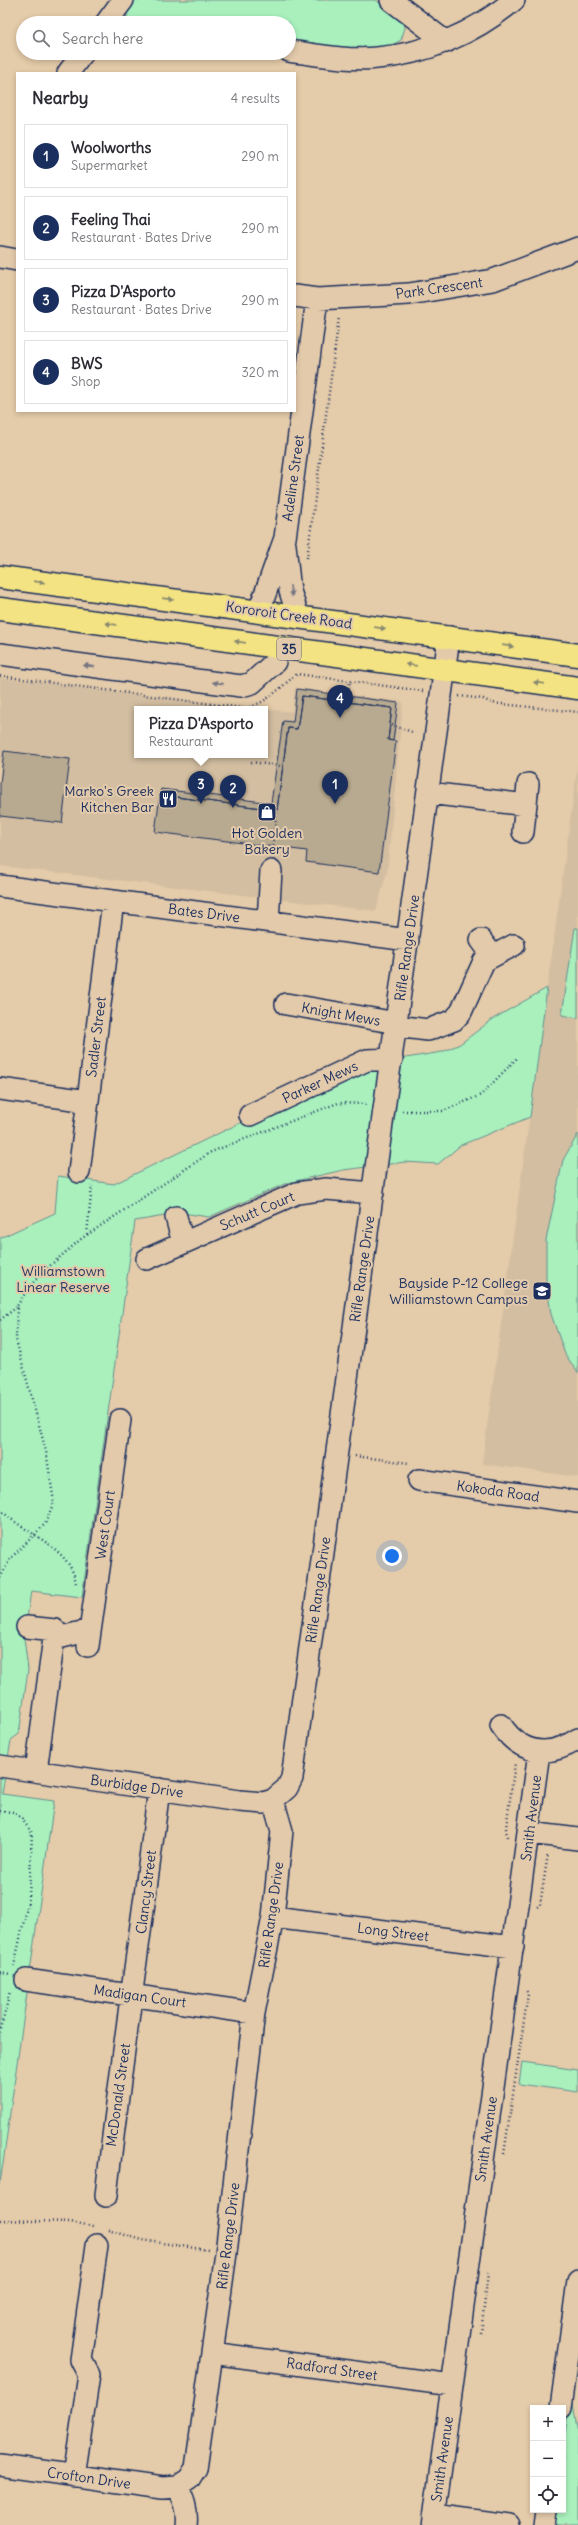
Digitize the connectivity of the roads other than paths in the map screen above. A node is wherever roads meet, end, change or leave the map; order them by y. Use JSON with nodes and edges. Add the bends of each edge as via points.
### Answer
{"nodes":[{"id":1,"x":123,"y":0,"type":"edge"},
{"id":2,"x":392,"y":0,"type":"edge"},
{"id":3,"x":514,"y":0,"type":"edge"},
{"id":4,"x":111,"y":16,"type":"edge"},
{"id":5,"x":446,"y":42,"type":"junction"},
{"id":6,"x":296,"y":52,"type":"edge"},
{"id":7,"x":78,"y":60,"type":"edge"},
{"id":8,"x":69,"y":72,"type":"edge"},
{"id":9,"x":578,"y":248,"type":"edge"},
{"id":10,"x":0,"y":258,"type":"edge"},
{"id":11,"x":16,"y":260,"type":"edge"},
{"id":12,"x":296,"y":297,"type":"edge"},
{"id":13,"x":316,"y":307,"type":"junction"},
{"id":14,"x":285,"y":538,"type":"junction"},
{"id":15,"x":0,"y":577,"type":"edge"},
{"id":16,"x":0,"y":609,"type":"edge"},
{"id":17,"x":252,"y":610,"type":"junction"},
{"id":18,"x":298,"y":616,"type":"junction"},
{"id":19,"x":449,"y":638,"type":"junction"},
{"id":20,"x":278,"y":647,"type":"junction"},
{"id":21,"x":0,"y":654,"type":"edge"},
{"id":22,"x":578,"y":655,"type":"edge"},
{"id":23,"x":445,"y":670,"type":"junction"},
{"id":24,"x":578,"y":688,"type":"edge"},
{"id":25,"x":528,"y":784,"type":"dead end"},
{"id":26,"x":429,"y":793,"type":"junction"},
{"id":27,"x":526,"y":805,"type":"junction"},
{"id":28,"x":523,"y":832,"type":"dead end"},
{"id":29,"x":271,"y":871,"type":"dead end"},
{"id":30,"x":0,"y":886,"type":"edge"},
{"id":31,"x":114,"y":901,"type":"junction"},
{"id":32,"x":268,"y":921,"type":"junction"},
{"id":33,"x":408,"y":940,"type":"junction"},
{"id":34,"x":514,"y":945,"type":"dead end"},
{"id":35,"x":286,"y":1004,"type":"dead end"},
{"id":36,"x":396,"y":1025,"type":"junction"},
{"id":37,"x":392,"y":1059,"type":"junction"},
{"id":38,"x":0,"y":1089,"type":"edge"},
{"id":39,"x":88,"y":1101,"type":"junction"},
{"id":40,"x":250,"y":1115,"type":"dead end"},
{"id":41,"x":86,"y":1178,"type":"road end"},
{"id":42,"x":373,"y":1193,"type":"junction"},
{"id":43,"x":176,"y":1217,"type":"dead end"},
{"id":44,"x":184,"y":1243,"type":"junction"},
{"id":45,"x":147,"y":1259,"type":"dead end"},
{"id":46,"x":120,"y":1420,"type":"dead end"},
{"id":47,"x":419,"y":1480,"type":"dead end"},
{"id":48,"x":578,"y":1502,"type":"edge"},
{"id":49,"x":27,"y":1627,"type":"dead end"},
{"id":50,"x":54,"y":1639,"type":"junction"},
{"id":51,"x":507,"y":1733,"type":"road end"},
{"id":52,"x":572,"y":1743,"type":"edge"},
{"id":53,"x":539,"y":1752,"type":"junction"},
{"id":54,"x":0,"y":1766,"type":"edge"},
{"id":55,"x":36,"y":1771,"type":"junction"},
{"id":56,"x":159,"y":1789,"type":"junction"},
{"id":57,"x":273,"y":1800,"type":"junction"},
{"id":58,"x":529,"y":1833,"type":"junction"},
{"id":59,"x":578,"y":1839,"type":"edge"},
{"id":60,"x":273,"y":1917,"type":"junction"},
{"id":61,"x":513,"y":1947,"type":"junction"},
{"id":62,"x":15,"y":1981,"type":"road end"},
{"id":63,"x":133,"y":1995,"type":"junction"},
{"id":64,"x":254,"y":2012,"type":"junction"},
{"id":65,"x":106,"y":2196,"type":"dead end"},
{"id":66,"x":97,"y":2246,"type":"dead end"},
{"id":67,"x":578,"y":2281,"type":"edge"},
{"id":68,"x":212,"y":2352,"type":"junction"},
{"id":69,"x":452,"y":2385,"type":"junction"},
{"id":70,"x":560,"y":2405,"type":"edge"},
{"id":71,"x":0,"y":2465,"type":"edge"},
{"id":72,"x":74,"y":2476,"type":"junction"},
{"id":73,"x":177,"y":2487,"type":"junction"},
{"id":74,"x":546,"y":2513,"type":"edge"},
{"id":75,"x":434,"y":2520,"type":"edge"},
{"id":76,"x":186,"y":2525,"type":"edge"},
{"id":77,"x":509,"y":2525,"type":"edge"},
{"id":78,"x":544,"y":2525,"type":"edge"}],
"edges":[{"from":1,"to":4,"type":"street"},
{"from":2,"to":5,"type":"street"},
{"from":3,"to":5,"type":"street","via":[[492,18]]},
{"from":5,"to":6,"type":"street","via":[[378,58],[337,58]]},
{"from":7,"to":8,"type":"street"},
{"from":9,"to":13,"type":"street","name":"Park Crescent","via":[[493,280]]},
{"from":10,"to":11,"type":"street"},
{"from":12,"to":13,"type":"street","name":"Park Crescent"},
{"from":13,"to":14,"type":"street","name":"Adeline Street"},
{"from":14,"to":17,"type":"street","name":"Adeline Street"},
{"from":14,"to":18,"type":"street","name":"Adeline Street","one_way":true,"via":[[290,591]]},
{"from":15,"to":17,"type":"main road","name":"Kororoit Creek Road","one_way":true},
{"from":20,"to":16,"type":"main road","number":"35","one_way":true},
{"from":17,"to":18,"type":"main road","name":"Kororoit Creek Road"},
{"from":17,"to":20,"type":"main road"},
{"from":18,"to":19,"type":"main road","name":"Kororoit Creek Road","one_way":true},
{"from":19,"to":22,"type":"main road","name":"Kororoit Creek Road","one_way":true},
{"from":19,"to":23,"type":"street","name":"Rifle Range Drive"},
{"from":20,"to":21,"type":"street","one_way":true,"via":[[275,662],[252,683],[241,686]]},
{"from":23,"to":20,"type":"main road","number":"35","one_way":true},
{"from":24,"to":23,"type":"main road","number":"35","one_way":true},
{"from":23,"to":26,"type":"street","name":"Rifle Range Drive"},
{"from":25,"to":27,"type":"street"},
{"from":26,"to":27,"type":"street"},
{"from":26,"to":33,"type":"street","name":"Rifle Range Drive"},
{"from":27,"to":28,"type":"street"},
{"from":29,"to":32,"type":"street"},
{"from":30,"to":31,"type":"street","name":"Bates Drive"},
{"from":31,"to":32,"type":"street","name":"Bates Drive"},
{"from":31,"to":39,"type":"street","name":"Sadler Street"},
{"from":32,"to":33,"type":"street","name":"Bates Drive"},
{"from":33,"to":36,"type":"street","name":"Rifle Range Drive"},
{"from":34,"to":36,"type":"street","name":"Knight Mews","via":[[486,947],[480,968],[456,1018],[430,1030]]},
{"from":35,"to":36,"type":"street","name":"Knight Mews"},
{"from":36,"to":37,"type":"street","name":"Rifle Range Drive"},
{"from":37,"to":40,"type":"street","name":"Parker Mews","via":[[366,1060]]},
{"from":37,"to":42,"type":"street","name":"Rifle Range Drive"},
{"from":38,"to":39,"type":"street"},
{"from":39,"to":41,"type":"street","name":"Sadler Street"},
{"from":42,"to":44,"type":"street","name":"Schutt Court","via":[[326,1189],[297,1193]]},
{"from":42,"to":57,"type":"street","name":"Rifle Range Drive","via":[[292,1778],[287,1788]]},
{"from":43,"to":44,"type":"street"},
{"from":44,"to":45,"type":"street","name":"Schutt Court"},
{"from":46,"to":50,"type":"street","name":"West Court","via":[[89,1638]]},
{"from":47,"to":48,"type":"street","name":"Kokoda Road"},
{"from":49,"to":50,"type":"street","via":[[55,1630]]},
{"from":50,"to":55,"type":"street"},
{"from":51,"to":53,"type":"street"},
{"from":52,"to":53,"type":"street","via":[[550,1752]]},
{"from":53,"to":58,"type":"street","name":"Smith Avenue"},
{"from":54,"to":55,"type":"street","name":"Burbidge Drive"},
{"from":55,"to":56,"type":"street","name":"Burbidge Drive"},
{"from":56,"to":57,"type":"street","name":"Burbidge Drive","via":[[239,1801],[264,1803]]},
{"from":56,"to":63,"type":"street","name":"Clancy Street"},
{"from":57,"to":60,"type":"street","name":"Rifle Range Drive","via":[[282,1831]]},
{"from":58,"to":59,"type":"street"},
{"from":58,"to":61,"type":"street","name":"Smith Avenue"},
{"from":60,"to":61,"type":"street","name":"Long Street"},
{"from":60,"to":64,"type":"street","name":"Rifle Range Drive"},
{"from":61,"to":69,"type":"street","name":"Smith Avenue"},
{"from":62,"to":63,"type":"street","name":"Madigan Court"},
{"from":63,"to":64,"type":"street","name":"Madigan Court"},
{"from":63,"to":65,"type":"street","name":"McDonald Street","via":[[120,2067]]},
{"from":64,"to":68,"type":"street","name":"Rifle Range Drive"},
{"from":66,"to":72,"type":"street","via":[[81,2360],[89,2375]]},
{"from":67,"to":70,"type":"street"},
{"from":68,"to":69,"type":"street","name":"Radford Street"},
{"from":68,"to":73,"type":"street","name":"Rifle Range Drive","via":[[196,2468],[189,2479]]},
{"from":69,"to":75,"type":"street","name":"Smith Avenue"},
{"from":71,"to":72,"type":"street","name":"Crofton Drive"},
{"from":72,"to":73,"type":"street","name":"Crofton Drive","via":[[162,2488]]},
{"from":73,"to":76,"type":"street","via":[[183,2499]]},
{"from":74,"to":78,"type":"street"},
{"from":75,"to":77,"type":"street"}]}
